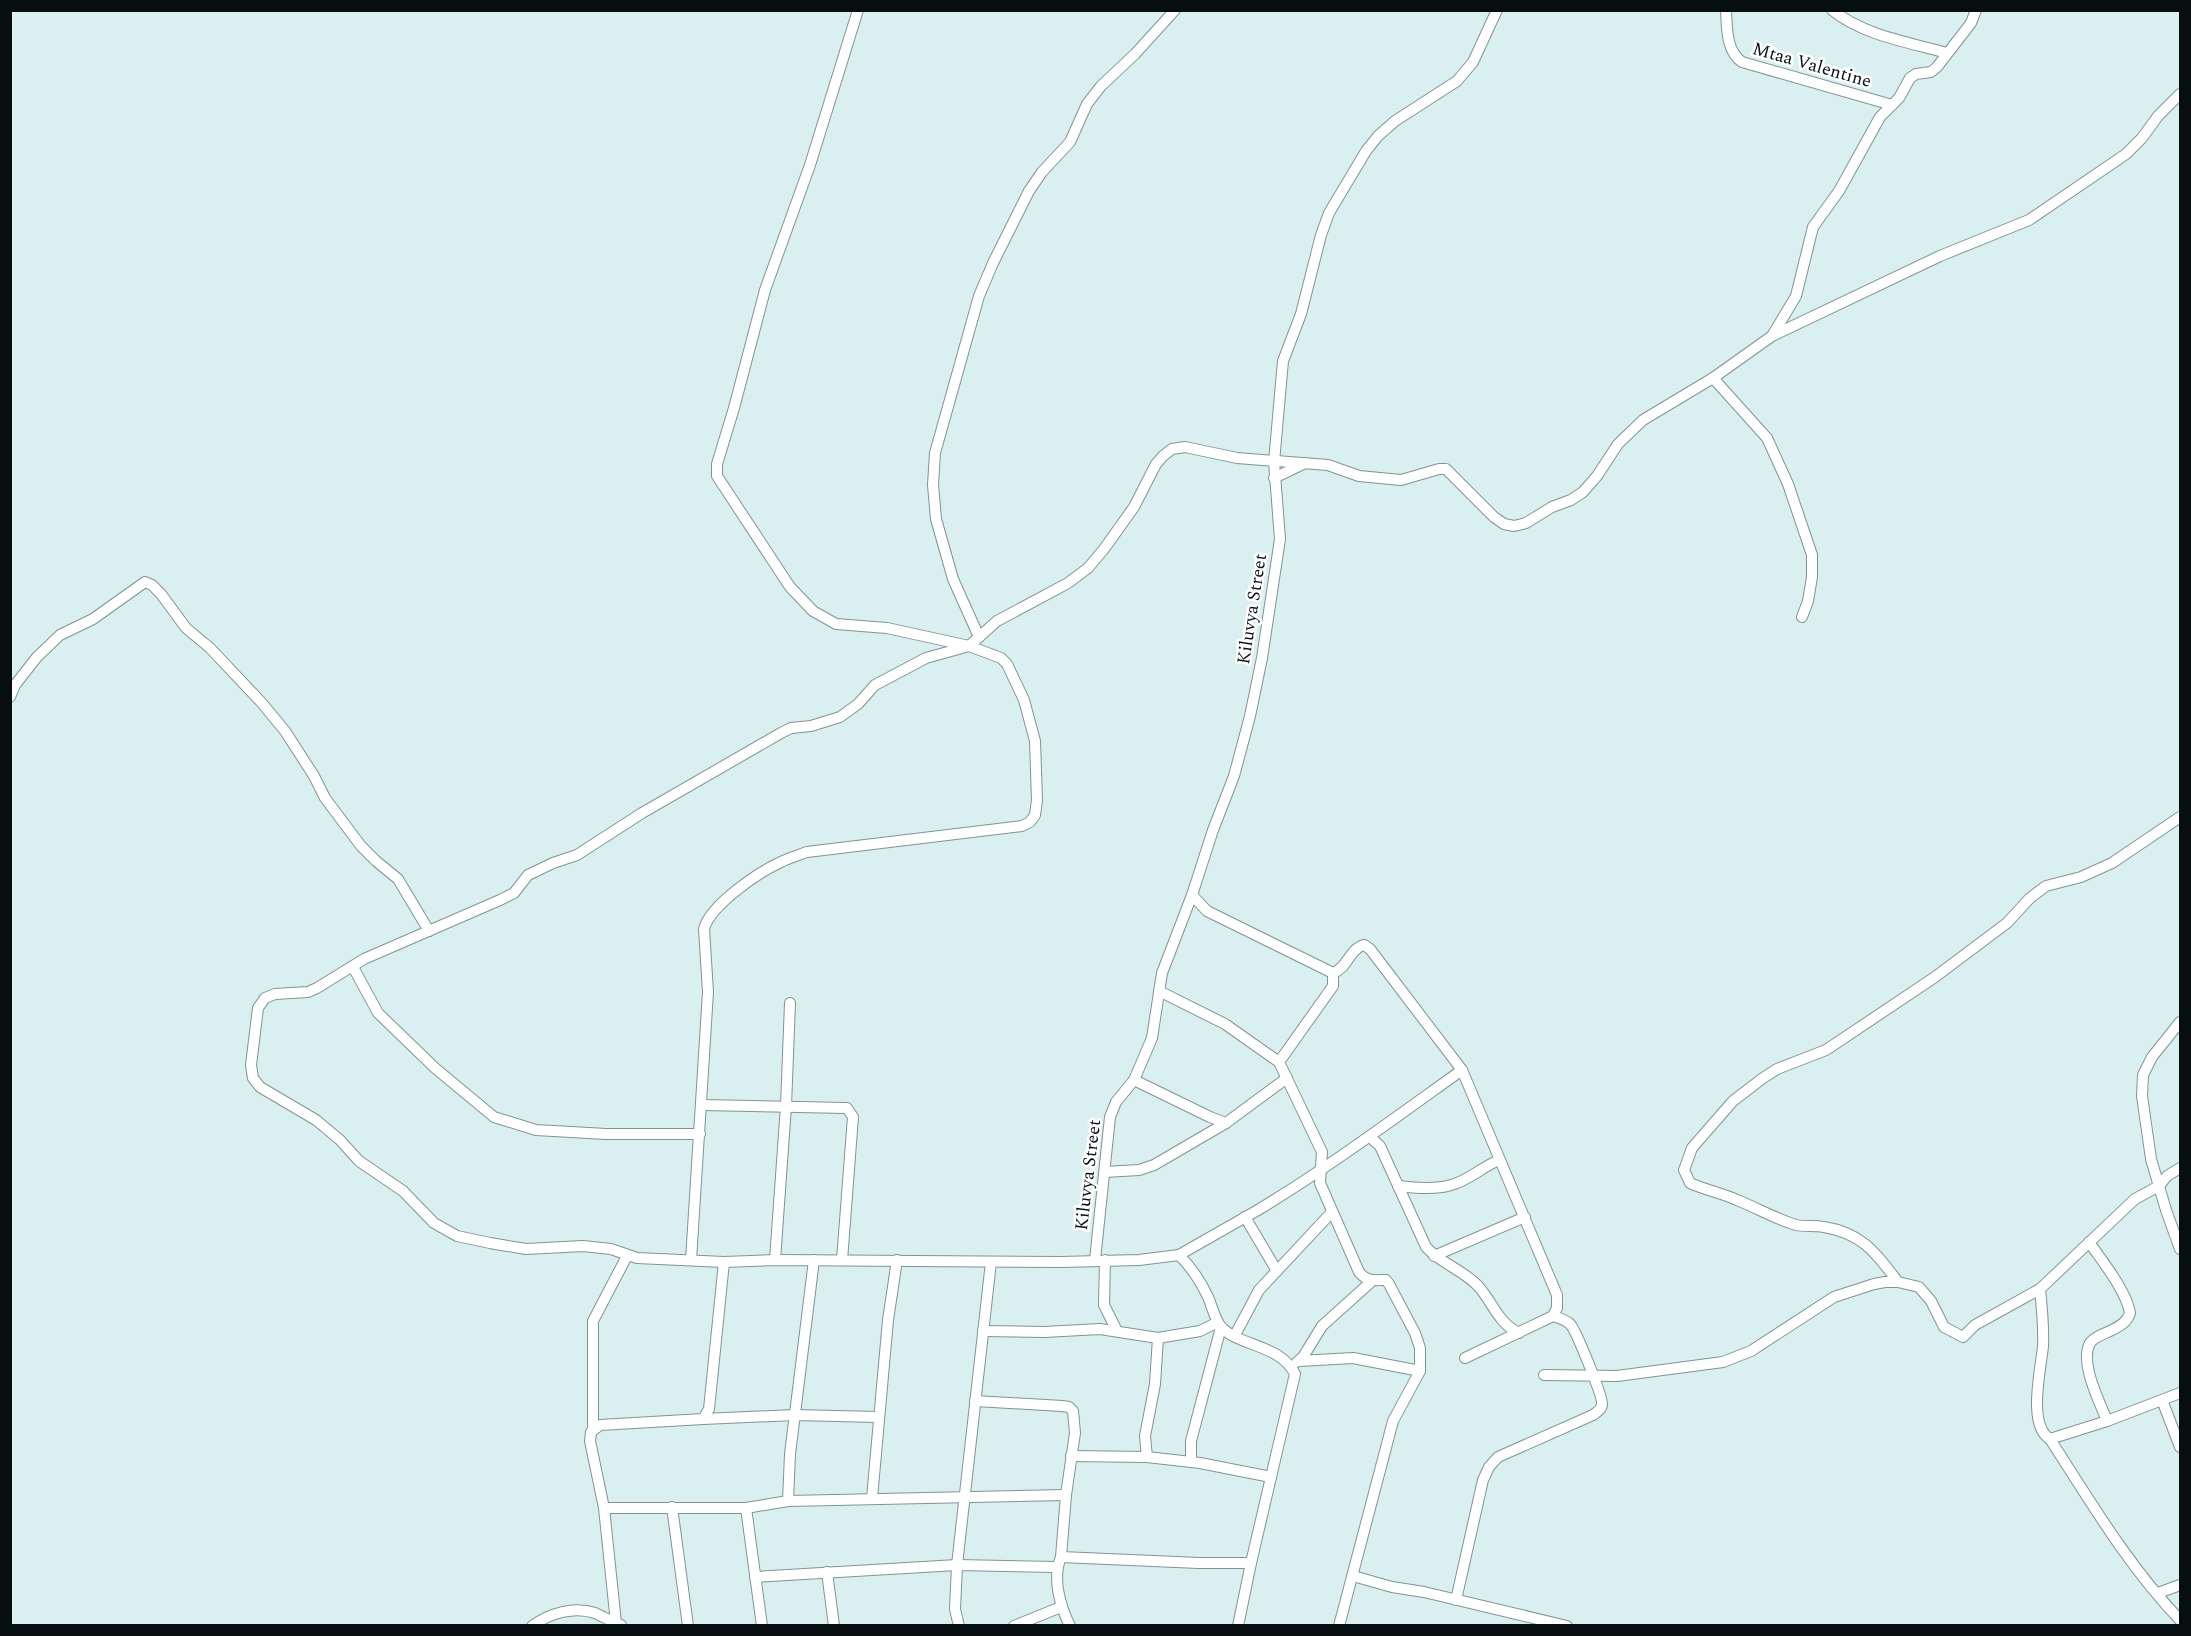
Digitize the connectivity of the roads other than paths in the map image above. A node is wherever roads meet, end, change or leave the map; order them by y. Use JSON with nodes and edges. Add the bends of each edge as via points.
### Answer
{"nodes":[{"id":1,"x":858,"y":10,"type":"edge"},
{"id":2,"x":1175,"y":10,"type":"edge"},
{"id":3,"x":1497,"y":10,"type":"edge"},
{"id":4,"x":1726,"y":10,"type":"edge"},
{"id":5,"x":1832,"y":10,"type":"edge"},
{"id":6,"x":1976,"y":10,"type":"edge"},
{"id":7,"x":1947,"y":53,"type":"junction"},
{"id":8,"x":2181,"y":94,"type":"edge"},
{"id":9,"x":1892,"y":105,"type":"junction"},
{"id":10,"x":1772,"y":336,"type":"junction"},
{"id":11,"x":1713,"y":378,"type":"junction"},
{"id":12,"x":1274,"y":462,"type":"junction"},
{"id":13,"x":1305,"y":463,"type":"junction"},
{"id":14,"x":1274,"y":478,"type":"junction"},
{"id":15,"x":1802,"y":617,"type":"dead end"},
{"id":16,"x":979,"y":637,"type":"junction"},
{"id":17,"x":969,"y":646,"type":"junction"},
{"id":18,"x":10,"y":697,"type":"edge"},
{"id":19,"x":2181,"y":817,"type":"edge"},
{"id":20,"x":1192,"y":894,"type":"junction"},
{"id":21,"x":429,"y":931,"type":"junction"},
{"id":22,"x":353,"y":967,"type":"junction"},
{"id":23,"x":1333,"y":973,"type":"junction"},
{"id":24,"x":1159,"y":991,"type":"junction"},
{"id":25,"x":790,"y":1003,"type":"dead end"},
{"id":26,"x":2178,"y":1027,"type":"edge"},
{"id":27,"x":1279,"y":1062,"type":"junction"},
{"id":28,"x":1462,"y":1070,"type":"junction"},
{"id":29,"x":1287,"y":1078,"type":"junction"},
{"id":30,"x":1134,"y":1080,"type":"junction"},
{"id":31,"x":702,"y":1105,"type":"junction"},
{"id":32,"x":786,"y":1106,"type":"junction"},
{"id":33,"x":1226,"y":1123,"type":"junction"},
{"id":34,"x":700,"y":1134,"type":"junction"},
{"id":35,"x":1370,"y":1137,"type":"junction"},
{"id":36,"x":1499,"y":1160,"type":"junction"},
{"id":37,"x":1323,"y":1168,"type":"junction"},
{"id":38,"x":2181,"y":1168,"type":"edge"},
{"id":39,"x":1105,"y":1172,"type":"junction"},
{"id":40,"x":1398,"y":1186,"type":"junction"},
{"id":41,"x":2159,"y":1186,"type":"junction"},
{"id":42,"x":1332,"y":1212,"type":"junction"},
{"id":43,"x":1245,"y":1217,"type":"junction"},
{"id":44,"x":1525,"y":1217,"type":"junction"},
{"id":45,"x":2089,"y":1242,"type":"junction"},
{"id":46,"x":2181,"y":1249,"type":"edge"},
{"id":47,"x":1179,"y":1255,"type":"junction"},
{"id":48,"x":627,"y":1256,"type":"junction"},
{"id":49,"x":1434,"y":1256,"type":"junction"},
{"id":50,"x":691,"y":1260,"type":"junction"},
{"id":51,"x":775,"y":1260,"type":"junction"},
{"id":52,"x":814,"y":1260,"type":"junction"},
{"id":53,"x":842,"y":1260,"type":"junction"},
{"id":54,"x":897,"y":1260,"type":"junction"},
{"id":55,"x":1100,"y":1260,"type":"junction"},
{"id":56,"x":724,"y":1262,"type":"junction"},
{"id":57,"x":991,"y":1262,"type":"junction"},
{"id":58,"x":1277,"y":1271,"type":"junction"},
{"id":59,"x":1372,"y":1281,"type":"junction"},
{"id":60,"x":1898,"y":1282,"type":"junction"},
{"id":61,"x":2040,"y":1289,"type":"junction"},
{"id":62,"x":1553,"y":1316,"type":"junction"},
{"id":63,"x":1220,"y":1324,"type":"junction"},
{"id":64,"x":983,"y":1331,"type":"junction"},
{"id":65,"x":1117,"y":1331,"type":"junction"},
{"id":66,"x":1519,"y":1333,"type":"junction"},
{"id":67,"x":1235,"y":1335,"type":"junction"},
{"id":68,"x":1158,"y":1338,"type":"junction"},
{"id":69,"x":1466,"y":1358,"type":"dead end"},
{"id":70,"x":1295,"y":1363,"type":"junction"},
{"id":71,"x":1420,"y":1371,"type":"junction"},
{"id":72,"x":1593,"y":1374,"type":"junction"},
{"id":73,"x":1544,"y":1375,"type":"dead end"},
{"id":74,"x":2181,"y":1393,"type":"edge"},
{"id":75,"x":2162,"y":1400,"type":"junction"},
{"id":76,"x":975,"y":1401,"type":"junction"},
{"id":77,"x":795,"y":1415,"type":"junction"},
{"id":78,"x":878,"y":1417,"type":"junction"},
{"id":79,"x":703,"y":1419,"type":"junction"},
{"id":80,"x":2108,"y":1421,"type":"junction"},
{"id":81,"x":593,"y":1428,"type":"junction"},
{"id":82,"x":2050,"y":1439,"type":"junction"},
{"id":83,"x":2181,"y":1447,"type":"edge"},
{"id":84,"x":1071,"y":1456,"type":"junction"},
{"id":85,"x":1147,"y":1457,"type":"junction"},
{"id":86,"x":1191,"y":1462,"type":"junction"},
{"id":87,"x":1271,"y":1477,"type":"junction"},
{"id":88,"x":1066,"y":1495,"type":"junction"},
{"id":89,"x":965,"y":1496,"type":"junction"},
{"id":90,"x":872,"y":1498,"type":"junction"},
{"id":91,"x":788,"y":1501,"type":"junction"},
{"id":92,"x":672,"y":1507,"type":"junction"},
{"id":93,"x":604,"y":1508,"type":"junction"},
{"id":94,"x":746,"y":1508,"type":"junction"},
{"id":95,"x":1059,"y":1562,"type":"junction"},
{"id":96,"x":1251,"y":1563,"type":"junction"},
{"id":97,"x":957,"y":1565,"type":"junction"},
{"id":98,"x":827,"y":1572,"type":"junction"},
{"id":99,"x":1353,"y":1576,"type":"junction"},
{"id":100,"x":755,"y":1577,"type":"junction"},
{"id":101,"x":2181,"y":1585,"type":"edge"},
{"id":102,"x":2158,"y":1593,"type":"junction"},
{"id":103,"x":1456,"y":1600,"type":"junction"},
{"id":104,"x":1060,"y":1607,"type":"junction"},
{"id":105,"x":2181,"y":1620,"type":"edge"},
{"id":106,"x":619,"y":1624,"type":"edge"},
{"id":107,"x":532,"y":1626,"type":"edge"},
{"id":108,"x":688,"y":1626,"type":"edge"},
{"id":109,"x":762,"y":1626,"type":"edge"},
{"id":110,"x":834,"y":1626,"type":"edge"},
{"id":111,"x":959,"y":1626,"type":"edge"},
{"id":112,"x":1014,"y":1626,"type":"edge"},
{"id":113,"x":1070,"y":1626,"type":"edge"},
{"id":114,"x":1238,"y":1626,"type":"edge"},
{"id":115,"x":1339,"y":1626,"type":"edge"},
{"id":116,"x":1567,"y":1626,"type":"edge"}],
"edges":[{"from":1,"to":17,"type":"street","via":[[810,165],[765,290],[717,464],[717,477],[790,587],[813,611],[836,624],[887,628]]},
{"from":2,"to":16,"type":"street","via":[[1087,104],[1070,142],[1029,191],[976,307],[935,453],[933,485],[936,519],[953,579]]},
{"from":3,"to":12,"type":"street","name":"Kiluvya Street","via":[[1473,62],[1449,87],[1378,135],[1329,213],[1301,314],[1283,361]]},
{"from":4,"to":9,"type":"street","name":"Mtaa Valentine","via":[[1730,47],[1742,62]]},
{"from":5,"to":7,"type":"street","via":[[1847,22],[1875,34]]},
{"from":6,"to":7,"type":"street","via":[[1971,23]]},
{"from":7,"to":9,"type":"street","via":[[1931,72],[1910,78]]},
{"from":8,"to":10,"type":"street","via":[[2126,154],[2029,220],[1940,256]]},
{"from":9,"to":10,"type":"street","via":[[1880,117],[1839,191],[1813,227],[1796,296]]},
{"from":10,"to":11,"type":"street"},
{"from":11,"to":13,"type":"street","via":[[1643,420],[1618,444],[1583,492],[1514,526],[1494,517],[1446,469],[1401,480],[1359,476],[1328,465]]},
{"from":11,"to":15,"type":"street","via":[[1767,438],[1788,484],[1812,555],[1812,577]]},
{"from":12,"to":13,"type":"street"},
{"from":12,"to":14,"type":"street","name":"Kiluvya Street"},
{"from":12,"to":16,"type":"street","via":[[1185,447],[1172,449],[1156,464],[1134,507],[1088,568],[997,621]]},
{"from":13,"to":14,"type":"street"},
{"from":14,"to":20,"type":"street","name":"Kiluvya Street","via":[[1280,539],[1257,681],[1234,776]]},
{"from":16,"to":17,"type":"street"},
{"from":17,"to":21,"type":"street","via":[[926,658],[892,675],[840,717],[790,728],[577,855],[528,875],[514,892],[500,900]]},
{"from":17,"to":31,"type":"street","via":[[1001,658],[1024,699],[1035,741],[1035,815],[1022,826],[807,852],[781,862],[730,896],[704,929],[708,993]]},
{"from":18,"to":21,"type":"street","via":[[37,657],[60,635],[93,619],[145,582],[152,585],[186,628],[210,648],[285,731],[325,798],[361,846],[398,879]]},
{"from":19,"to":60,"type":"street","via":[[2112,863],[2037,892],[2007,923],[1935,977],[1826,1050],[1763,1078],[1733,1101],[1692,1148],[1684,1170],[1690,1183],[1798,1225],[1822,1226],[1856,1237],[1876,1253]]},
{"from":20,"to":23,"type":"street","via":[[1207,911]]},
{"from":20,"to":24,"type":"street","name":"Kiluvya Street"},
{"from":21,"to":22,"type":"street"},
{"from":22,"to":34,"type":"street","via":[[378,1013],[494,1117],[536,1130]]},
{"from":22,"to":48,"type":"street","via":[[308,992],[265,998],[258,1008],[251,1065],[253,1078],[260,1087],[316,1120],[359,1161],[403,1191],[434,1223],[457,1236],[526,1249],[610,1249]]},
{"from":23,"to":27,"type":"street","via":[[1333,986]]},
{"from":23,"to":28,"type":"street","via":[[1364,945]]},
{"from":24,"to":27,"type":"street","via":[[1224,1024]]},
{"from":24,"to":30,"type":"street","name":"Kiluvya Street","via":[[1152,1038]]},
{"from":25,"to":32,"type":"street"},
{"from":26,"to":41,"type":"street","via":[[2152,1057],[2143,1075],[2151,1159]]},
{"from":27,"to":29,"type":"street"},
{"from":28,"to":35,"type":"street"},
{"from":28,"to":36,"type":"street"},
{"from":29,"to":33,"type":"street"},
{"from":29,"to":37,"type":"street","via":[[1322,1152]]},
{"from":30,"to":33,"type":"street"},
{"from":30,"to":39,"type":"street","name":"Kiluvya Street","via":[[1116,1102],[1110,1117]]},
{"from":31,"to":32,"type":"street"},
{"from":31,"to":34,"type":"street"},
{"from":32,"to":51,"type":"street"},
{"from":32,"to":53,"type":"street","via":[[847,1108],[853,1117]]},
{"from":33,"to":39,"type":"street","via":[[1154,1165]]},
{"from":34,"to":50,"type":"street"},
{"from":35,"to":37,"type":"street"},
{"from":35,"to":40,"type":"street","via":[[1380,1146]]},
{"from":36,"to":40,"type":"street","via":[[1451,1185]]},
{"from":36,"to":44,"type":"street"},
{"from":37,"to":42,"type":"street","via":[[1320,1184]]},
{"from":37,"to":43,"type":"street"},
{"from":38,"to":41,"type":"street"},
{"from":39,"to":55,"type":"street","name":"Kiluvya Street"},
{"from":40,"to":49,"type":"street","via":[[1418,1232]]},
{"from":41,"to":45,"type":"street","via":[[2135,1199]]},
{"from":41,"to":46,"type":"street"},
{"from":42,"to":58,"type":"street"},
{"from":42,"to":59,"type":"street","via":[[1359,1272]]},
{"from":43,"to":47,"type":"street"},
{"from":43,"to":58,"type":"street"},
{"from":44,"to":49,"type":"street"},
{"from":44,"to":62,"type":"street","via":[[1557,1295]]},
{"from":45,"to":61,"type":"street"},
{"from":45,"to":80,"type":"street","via":[[2129,1305],[2130,1313],[2124,1323],[2090,1342],[2087,1351],[2092,1383]]},
{"from":47,"to":55,"type":"street"},
{"from":47,"to":63,"type":"street","via":[[1206,1294]]},
{"from":48,"to":50,"type":"street"},
{"from":48,"to":81,"type":"street","via":[[593,1321]]},
{"from":49,"to":66,"type":"street","via":[[1467,1275],[1499,1318]]},
{"from":50,"to":56,"type":"street"},
{"from":51,"to":52,"type":"street"},
{"from":51,"to":56,"type":"street"},
{"from":52,"to":53,"type":"street"},
{"from":52,"to":77,"type":"street"},
{"from":53,"to":54,"type":"street"},
{"from":54,"to":57,"type":"street"},
{"from":54,"to":78,"type":"street"},
{"from":55,"to":57,"type":"street"},
{"from":55,"to":65,"type":"street","name":"Kiluvya Street","via":[[1104,1305]]},
{"from":56,"to":79,"type":"street","via":[[709,1409]]},
{"from":57,"to":64,"type":"street"},
{"from":58,"to":67,"type":"street","via":[[1259,1290]]},
{"from":59,"to":70,"type":"street","via":[[1322,1326]]},
{"from":59,"to":71,"type":"street","via":[[1386,1280],[1396,1295],[1420,1348]]},
{"from":60,"to":61,"type":"street","via":[[1918,1287],[1931,1301],[1944,1327],[1963,1337],[1975,1325]]},
{"from":60,"to":72,"type":"street","via":[[1874,1284],[1833,1297],[1751,1351],[1730,1360],[1634,1374]]},
{"from":61,"to":82,"type":"street","via":[[2043,1344],[2038,1422],[2040,1431]]},
{"from":62,"to":66,"type":"street"},
{"from":62,"to":72,"type":"street","via":[[1570,1324]]},
{"from":63,"to":67,"type":"street"},
{"from":63,"to":68,"type":"street"},
{"from":63,"to":86,"type":"street","via":[[1191,1441]]},
{"from":64,"to":65,"type":"street"},
{"from":64,"to":76,"type":"street"},
{"from":65,"to":68,"type":"street"},
{"from":66,"to":69,"type":"street"},
{"from":67,"to":70,"type":"street"},
{"from":68,"to":85,"type":"street","via":[[1155,1384],[1145,1436]]},
{"from":70,"to":71,"type":"street","via":[[1353,1358]]},
{"from":70,"to":87,"type":"street"},
{"from":71,"to":99,"type":"street","via":[[1393,1421]]},
{"from":72,"to":73,"type":"street"},
{"from":72,"to":103,"type":"street","via":[[1603,1403],[1600,1409],[1498,1457],[1489,1467]]},
{"from":74,"to":75,"type":"street"},
{"from":75,"to":80,"type":"street"},
{"from":75,"to":83,"type":"street"},
{"from":76,"to":84,"type":"street","via":[[1069,1407],[1074,1425]]},
{"from":76,"to":89,"type":"street"},
{"from":77,"to":78,"type":"street"},
{"from":77,"to":79,"type":"street"},
{"from":77,"to":91,"type":"street"},
{"from":78,"to":90,"type":"street"},
{"from":79,"to":81,"type":"street"},
{"from":80,"to":82,"type":"street"},
{"from":81,"to":93,"type":"street","via":[[590,1441]]},
{"from":82,"to":102,"type":"street","via":[[2091,1503]]},
{"from":84,"to":85,"type":"street"},
{"from":84,"to":88,"type":"street"},
{"from":85,"to":86,"type":"street"},
{"from":86,"to":87,"type":"street"},
{"from":87,"to":96,"type":"street"},
{"from":88,"to":89,"type":"street"},
{"from":88,"to":95,"type":"street"},
{"from":89,"to":90,"type":"street"},
{"from":89,"to":97,"type":"street"},
{"from":90,"to":91,"type":"street"},
{"from":91,"to":94,"type":"street"},
{"from":92,"to":93,"type":"street"},
{"from":92,"to":94,"type":"street"},
{"from":92,"to":108,"type":"street"},
{"from":93,"to":106,"type":"street"},
{"from":94,"to":100,"type":"street"},
{"from":95,"to":96,"type":"street"},
{"from":95,"to":97,"type":"street"},
{"from":95,"to":104,"type":"street"},
{"from":96,"to":114,"type":"street"},
{"from":97,"to":98,"type":"street"},
{"from":97,"to":111,"type":"street","via":[[955,1609]]},
{"from":98,"to":100,"type":"street"},
{"from":98,"to":110,"type":"street"},
{"from":99,"to":103,"type":"street"},
{"from":99,"to":115,"type":"street"},
{"from":100,"to":109,"type":"street"},
{"from":101,"to":102,"type":"street"},
{"from":102,"to":105,"type":"street"},
{"from":103,"to":116,"type":"street"},
{"from":104,"to":112,"type":"street"},
{"from":104,"to":113,"type":"street"},
{"from":106,"to":107,"type":"street","via":[[594,1612],[571,1610]]}]}
